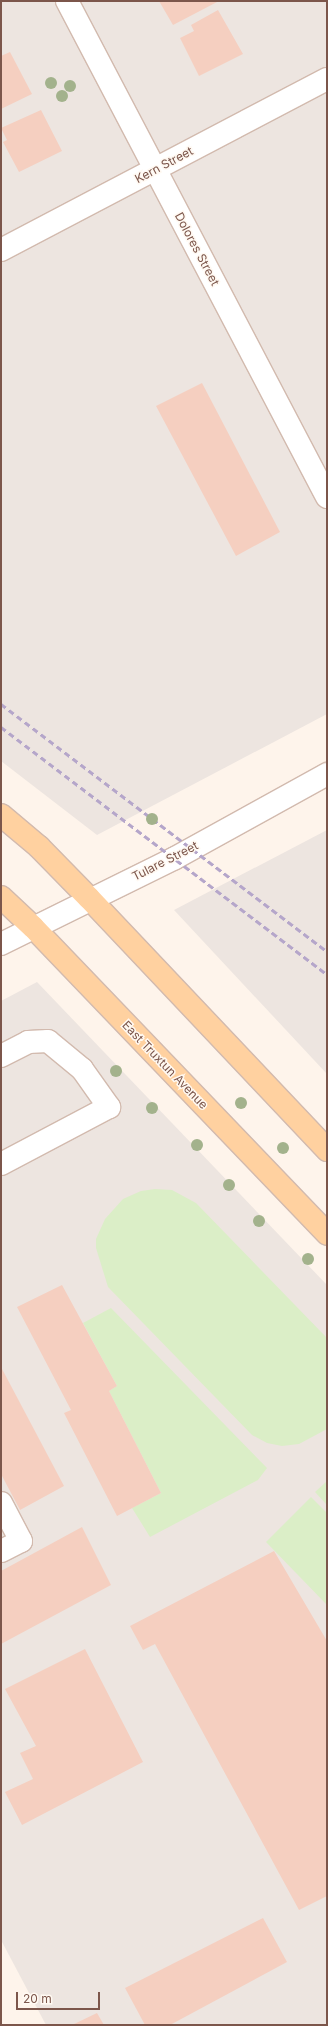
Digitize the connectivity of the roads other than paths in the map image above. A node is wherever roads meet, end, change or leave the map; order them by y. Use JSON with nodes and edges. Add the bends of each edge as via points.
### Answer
{"nodes":[{"id":1,"x":67,"y":1,"type":"edge"},
{"id":2,"x":327,"y":79,"type":"edge"},
{"id":3,"x":155,"y":169,"type":"junction"},
{"id":4,"x":1,"y":250,"type":"edge"},
{"id":5,"x":327,"y":497,"type":"edge"},
{"id":6,"x":327,"y":774,"type":"edge"},
{"id":7,"x":1,"y":815,"type":"edge"},
{"id":8,"x":1,"y":897,"type":"edge"},
{"id":9,"x":90,"y":898,"type":"junction"},
{"id":10,"x":33,"y":927,"type":"junction"},
{"id":11,"x":1,"y":944,"type":"edge"},
{"id":12,"x":1,"y":1056,"type":"edge"},
{"id":13,"x":327,"y":1150,"type":"edge"},
{"id":14,"x":1,"y":1164,"type":"edge"},
{"id":15,"x":327,"y":1234,"type":"edge"},
{"id":16,"x":1,"y":1503,"type":"edge"},
{"id":17,"x":1,"y":1552,"type":"edge"}],
"edges":[{"from":1,"to":3,"type":"street","name":"Dolores Street"},
{"from":2,"to":3,"type":"street","name":"Kern Street"},
{"from":3,"to":4,"type":"street","name":"Kern Street"},
{"from":3,"to":5,"type":"street","name":"Dolores Street"},
{"from":6,"to":9,"type":"street","name":"Tulare Street","via":[[174,858]]},
{"from":7,"to":9,"type":"main road","via":[[39,847]]},
{"from":8,"to":10,"type":"main road","name":"East Truxtun Avenue"},
{"from":9,"to":10,"type":"street","name":"Tulare Street"},
{"from":9,"to":13,"type":"main road"},
{"from":10,"to":11,"type":"street","name":"Tulare Street"},
{"from":10,"to":15,"type":"main road","name":"East Truxtun Avenue"},
{"from":12,"to":14,"type":"street","via":[[28,1042],[48,1041],[82,1069],[109,1107]]},
{"from":16,"to":17,"type":"street","via":[[21,1541]]}]}
